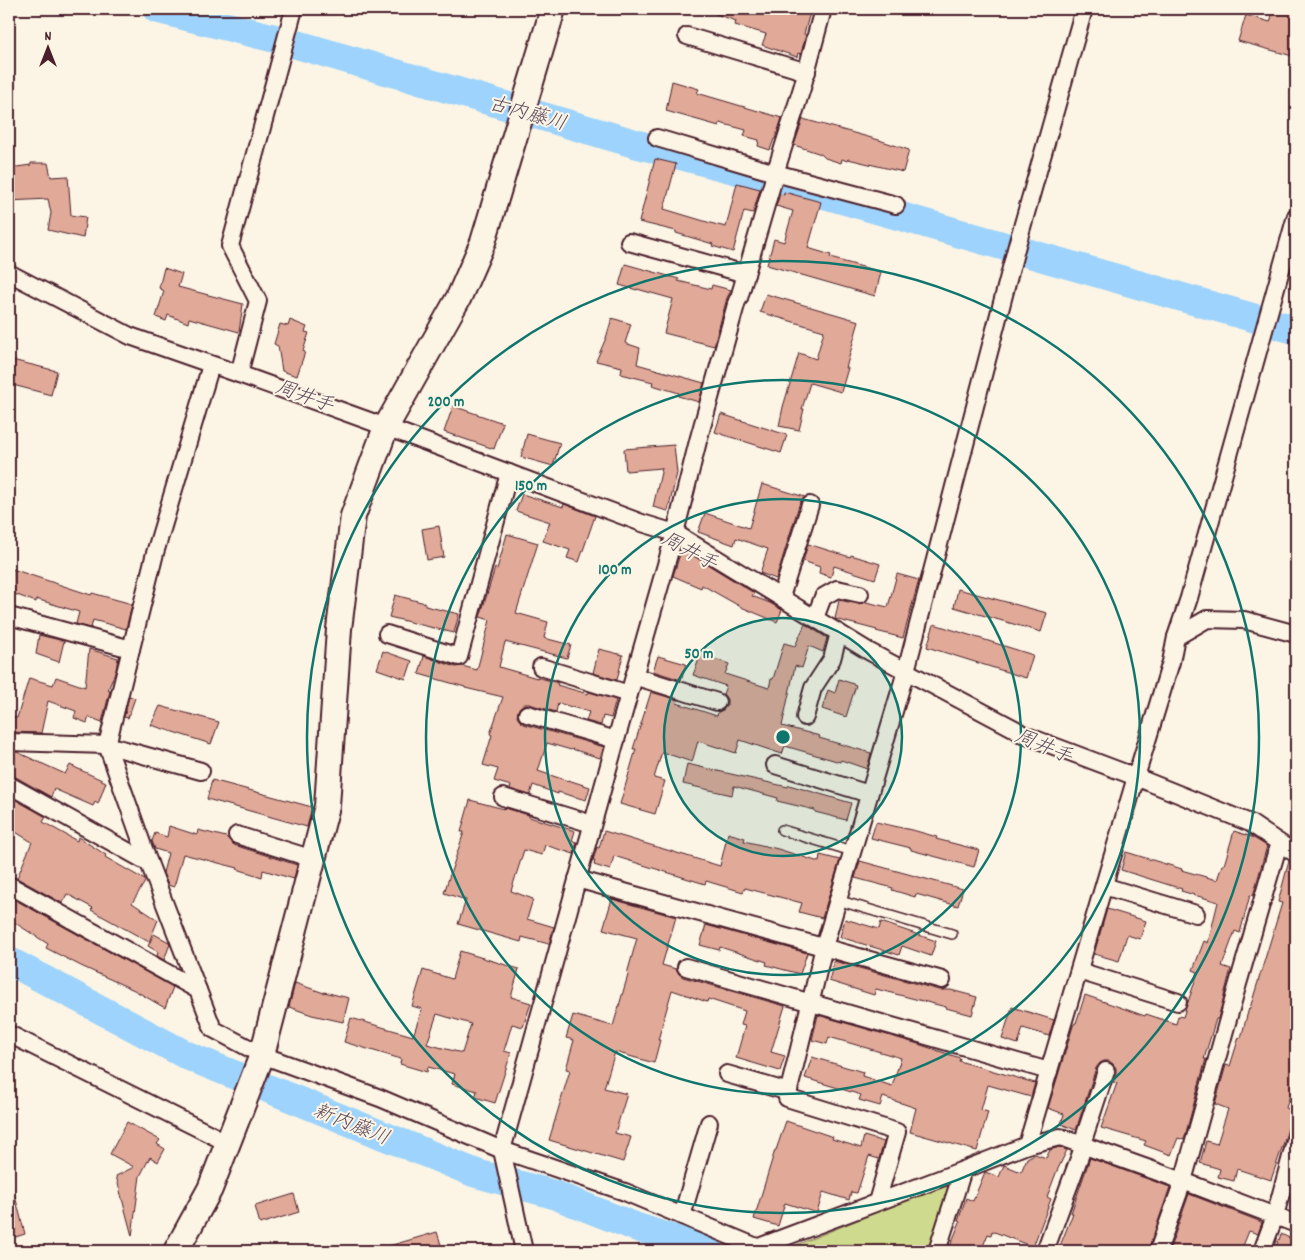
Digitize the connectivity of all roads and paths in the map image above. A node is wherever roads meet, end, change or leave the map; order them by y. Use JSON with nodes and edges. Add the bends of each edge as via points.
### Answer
{"nodes":[{"id":1,"x":294,"y":9,"type":"edge"},
{"id":2,"x":553,"y":9,"type":"edge"},
{"id":3,"x":823,"y":9,"type":"edge"},
{"id":4,"x":1084,"y":9,"type":"edge"},
{"id":5,"x":687,"y":36,"type":"dead end"},
{"id":6,"x":807,"y":72,"type":"junction"},
{"id":7,"x":657,"y":138,"type":"dead end"},
{"id":8,"x":775,"y":174,"type":"junction"},
{"id":9,"x":896,"y":205,"type":"dead end"},
{"id":10,"x":1296,"y":216,"type":"edge"},
{"id":11,"x":630,"y":242,"type":"dead end"},
{"id":12,"x":9,"y":272,"type":"edge"},
{"id":13,"x":746,"y":274,"type":"junction"},
{"id":14,"x":211,"y":365,"type":"junction"},
{"id":15,"x":239,"y":374,"type":"junction"},
{"id":16,"x":386,"y":427,"type":"junction"},
{"id":17,"x":509,"y":474,"type":"junction"},
{"id":18,"x":810,"y":505,"type":"dead end"},
{"id":19,"x":675,"y":533,"type":"junction"},
{"id":20,"x":860,"y":594,"type":"dead end"},
{"id":21,"x":781,"y":597,"type":"junction"},
{"id":22,"x":9,"y":616,"type":"edge"},
{"id":23,"x":815,"y":618,"type":"junction"},
{"id":24,"x":839,"y":633,"type":"junction"},
{"id":25,"x":387,"y":634,"type":"dead end"},
{"id":26,"x":1296,"y":634,"type":"edge"},
{"id":27,"x":1176,"y":637,"type":"junction"},
{"id":28,"x":131,"y":649,"type":"junction"},
{"id":29,"x":541,"y":667,"type":"dead end"},
{"id":30,"x":906,"y":671,"type":"junction"},
{"id":31,"x":634,"y":676,"type":"junction"},
{"id":32,"x":629,"y":694,"type":"junction"},
{"id":33,"x":717,"y":702,"type":"dead end"},
{"id":34,"x":527,"y":714,"type":"dead end"},
{"id":35,"x":805,"y":717,"type":"dead end"},
{"id":36,"x":616,"y":740,"type":"junction"},
{"id":37,"x":9,"y":742,"type":"edge"},
{"id":38,"x":107,"y":745,"type":"junction"},
{"id":39,"x":775,"y":765,"type":"dead end"},
{"id":40,"x":201,"y":771,"type":"dead end"},
{"id":41,"x":1136,"y":777,"type":"junction"},
{"id":42,"x":9,"y":785,"type":"edge"},
{"id":43,"x":869,"y":794,"type":"junction"},
{"id":44,"x":503,"y":797,"type":"dead end"},
{"id":45,"x":592,"y":824,"type":"junction"},
{"id":46,"x":782,"y":830,"type":"dead end"},
{"id":47,"x":237,"y":835,"type":"dead end"},
{"id":48,"x":1279,"y":843,"type":"junction"},
{"id":49,"x":852,"y":851,"type":"junction"},
{"id":50,"x":1296,"y":854,"type":"edge"},
{"id":51,"x":313,"y":859,"type":"junction"},
{"id":52,"x":149,"y":862,"type":"junction"},
{"id":53,"x":577,"y":879,"type":"junction"},
{"id":54,"x":9,"y":885,"type":"edge"},
{"id":55,"x":1104,"y":886,"type":"junction"},
{"id":56,"x":837,"y":900,"type":"junction"},
{"id":57,"x":1196,"y":914,"type":"dead end"},
{"id":58,"x":952,"y":934,"type":"dead end"},
{"id":59,"x":824,"y":947,"type":"junction"},
{"id":60,"x":686,"y":967,"type":"dead end"},
{"id":61,"x":1079,"y":971,"type":"junction"},
{"id":62,"x":942,"y":980,"type":"dead end"},
{"id":63,"x":198,"y":990,"type":"junction"},
{"id":64,"x":1178,"y":1002,"type":"dead end"},
{"id":65,"x":810,"y":1003,"type":"junction"},
{"id":66,"x":9,"y":1034,"type":"edge"},
{"id":67,"x":262,"y":1055,"type":"junction"},
{"id":68,"x":1049,"y":1071,"type":"junction"},
{"id":69,"x":1106,"y":1071,"type":"dead end"},
{"id":70,"x":727,"y":1074,"type":"dead end"},
{"id":71,"x":789,"y":1092,"type":"junction"},
{"id":72,"x":709,"y":1123,"type":"dead end"},
{"id":73,"x":1296,"y":1138,"type":"edge"},
{"id":74,"x":228,"y":1143,"type":"junction"},
{"id":75,"x":1083,"y":1144,"type":"junction"},
{"id":76,"x":1027,"y":1145,"type":"junction"},
{"id":77,"x":502,"y":1150,"type":"junction"},
{"id":78,"x":963,"y":1170,"type":"junction"},
{"id":79,"x":1183,"y":1181,"type":"junction"},
{"id":80,"x":877,"y":1202,"type":"junction"},
{"id":81,"x":682,"y":1216,"type":"junction"},
{"id":82,"x":1275,"y":1216,"type":"junction"},
{"id":83,"x":1296,"y":1224,"type":"edge"},
{"id":84,"x":761,"y":1249,"type":"edge"},
{"id":85,"x":176,"y":1251,"type":"edge"},
{"id":86,"x":524,"y":1251,"type":"edge"},
{"id":87,"x":937,"y":1251,"type":"edge"},
{"id":88,"x":1045,"y":1251,"type":"edge"},
{"id":89,"x":1158,"y":1251,"type":"edge"},
{"id":90,"x":1262,"y":1251,"type":"edge"}],
"edges":[{"from":1,"to":15,"type":"street","via":[[230,246],[258,301]]},
{"from":2,"to":16,"type":"street","via":[[483,242],[459,297]]},
{"from":3,"to":6,"type":"street"},
{"from":4,"to":30,"type":"street","via":[[1017,244]]},
{"from":5,"to":6,"type":"street"},
{"from":6,"to":8,"type":"street"},
{"from":7,"to":8,"type":"street"},
{"from":8,"to":9,"type":"street"},
{"from":8,"to":13,"type":"street"},
{"from":10,"to":27,"type":"street"},
{"from":11,"to":13,"type":"street"},
{"from":12,"to":14,"type":"street","via":[[130,336]]},
{"from":13,"to":19,"type":"street","via":[[700,432]]},
{"from":14,"to":15,"type":"street"},
{"from":14,"to":28,"type":"street","via":[[155,553]]},
{"from":15,"to":16,"type":"street"},
{"from":16,"to":17,"type":"street"},
{"from":16,"to":51,"type":"street","via":[[353,516],[339,629],[327,806]]},
{"from":17,"to":19,"type":"street"},
{"from":17,"to":25,"type":"street","via":[[459,657]]},
{"from":18,"to":21,"type":"street"},
{"from":19,"to":21,"type":"street"},
{"from":19,"to":31,"type":"street"},
{"from":20,"to":23,"type":"street","via":[[837,589],[823,597]]},
{"from":21,"to":23,"type":"street"},
{"from":22,"to":28,"type":"street"},
{"from":23,"to":24,"type":"street"},
{"from":24,"to":30,"type":"street"},
{"from":24,"to":35,"type":"street","via":[[832,659],[813,688]]},
{"from":26,"to":27,"type":"street","via":[[1244,620],[1207,619]]},
{"from":27,"to":41,"type":"street"},
{"from":28,"to":38,"type":"street"},
{"from":29,"to":32,"type":"street"},
{"from":30,"to":41,"type":"street","via":[[1022,734]]},
{"from":30,"to":43,"type":"street"},
{"from":31,"to":32,"type":"street"},
{"from":31,"to":33,"type":"street"},
{"from":32,"to":36,"type":"street"},
{"from":34,"to":36,"type":"street"},
{"from":36,"to":45,"type":"street"},
{"from":37,"to":38,"type":"street"},
{"from":38,"to":40,"type":"street"},
{"from":38,"to":52,"type":"street"},
{"from":39,"to":43,"type":"street"},
{"from":41,"to":48,"type":"street","via":[[1250,823]]},
{"from":41,"to":55,"type":"street"},
{"from":42,"to":52,"type":"street"},
{"from":43,"to":49,"type":"street"},
{"from":44,"to":45,"type":"street"},
{"from":45,"to":53,"type":"street"},
{"from":46,"to":49,"type":"lane"},
{"from":47,"to":51,"type":"street"},
{"from":48,"to":50,"type":"street"},
{"from":48,"to":79,"type":"street"},
{"from":49,"to":56,"type":"street"},
{"from":51,"to":67,"type":"street"},
{"from":52,"to":63,"type":"street"},
{"from":53,"to":59,"type":"street"},
{"from":53,"to":77,"type":"street"},
{"from":54,"to":63,"type":"street"},
{"from":55,"to":57,"type":"street"},
{"from":55,"to":61,"type":"street"},
{"from":56,"to":58,"type":"lane"},
{"from":56,"to":59,"type":"street"},
{"from":59,"to":62,"type":"street"},
{"from":59,"to":65,"type":"street"},
{"from":60,"to":65,"type":"street"},
{"from":61,"to":64,"type":"street"},
{"from":61,"to":68,"type":"street"},
{"from":63,"to":67,"type":"street","via":[[212,1028]]},
{"from":65,"to":68,"type":"street"},
{"from":65,"to":71,"type":"street"},
{"from":66,"to":74,"type":"street"},
{"from":67,"to":74,"type":"street"},
{"from":67,"to":77,"type":"street","via":[[380,1098]]},
{"from":68,"to":76,"type":"street"},
{"from":69,"to":75,"type":"street"},
{"from":70,"to":71,"type":"street"},
{"from":71,"to":80,"type":"street","via":[[787,1098],[897,1132]]},
{"from":72,"to":81,"type":"street"},
{"from":73,"to":82,"type":"street"},
{"from":74,"to":85,"type":"street","via":[[210,1189]]},
{"from":75,"to":76,"type":"street","via":[[1060,1137]]},
{"from":75,"to":79,"type":"street"},
{"from":75,"to":88,"type":"street"},
{"from":76,"to":78,"type":"street"},
{"from":77,"to":81,"type":"street","via":[[625,1192]]},
{"from":77,"to":86,"type":"street"},
{"from":78,"to":80,"type":"street"},
{"from":78,"to":87,"type":"street"},
{"from":79,"to":82,"type":"street"},
{"from":79,"to":89,"type":"street"},
{"from":80,"to":84,"type":"street"},
{"from":81,"to":84,"type":"street"},
{"from":82,"to":83,"type":"street"},
{"from":82,"to":90,"type":"street"}]}
